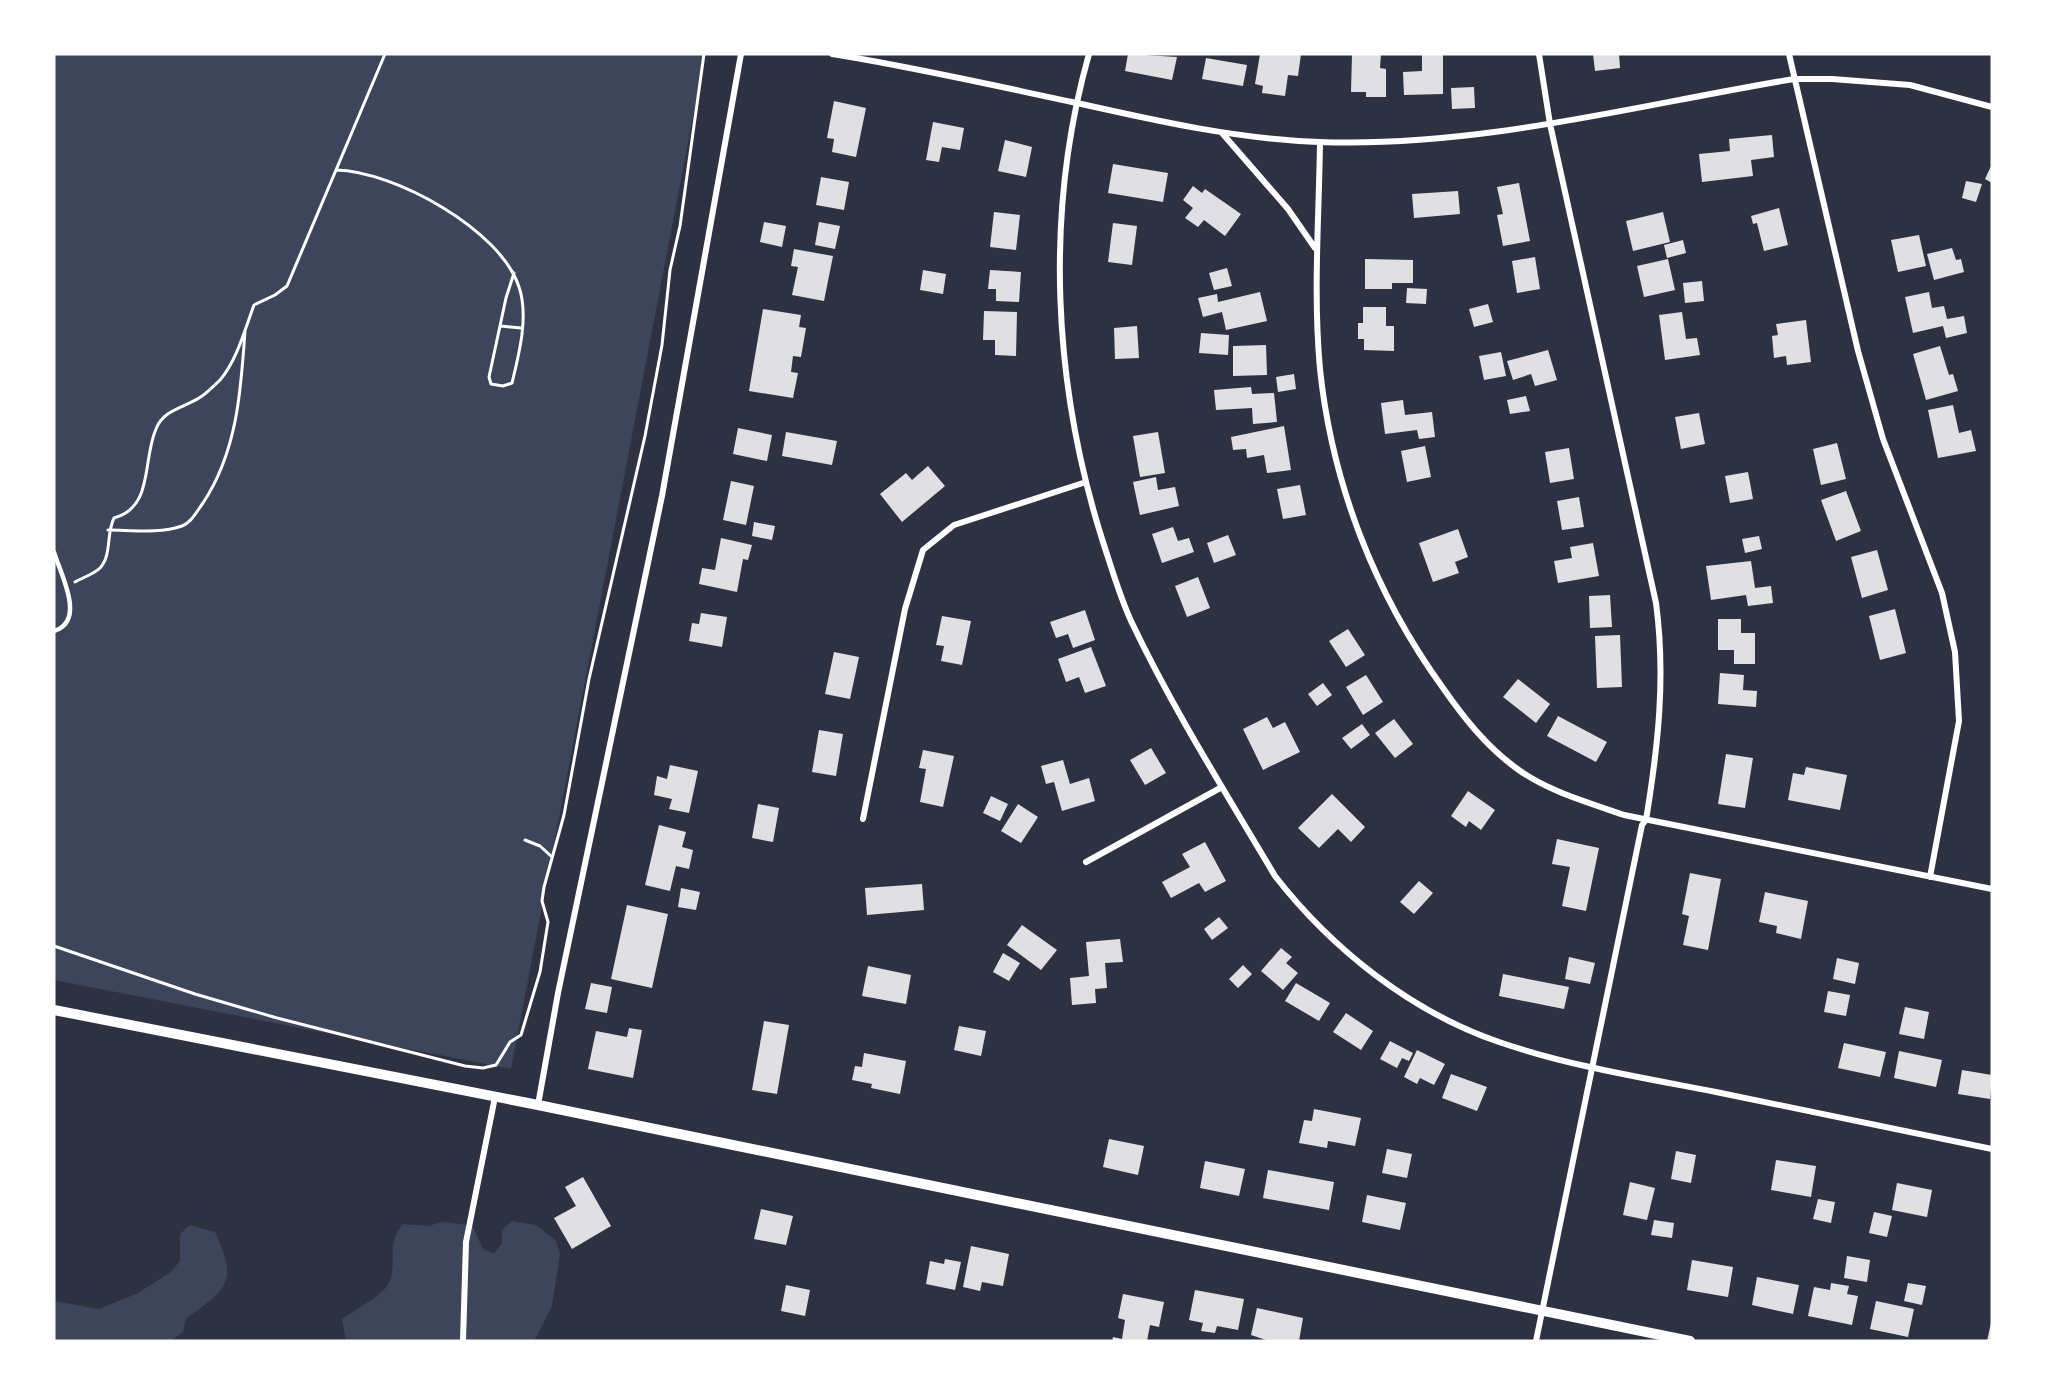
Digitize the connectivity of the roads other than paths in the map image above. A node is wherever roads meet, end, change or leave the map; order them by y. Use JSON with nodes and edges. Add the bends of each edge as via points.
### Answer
{"nodes":[{"id":1,"x":741,"y":54,"type":"edge"},
{"id":2,"x":832,"y":54,"type":"edge"},
{"id":3,"x":1089,"y":54,"type":"edge"},
{"id":4,"x":1539,"y":54,"type":"edge"},
{"id":5,"x":1789,"y":54,"type":"edge"},
{"id":6,"x":1794,"y":79,"type":"junction"},
{"id":7,"x":1075,"y":103,"type":"junction"},
{"id":8,"x":1992,"y":106,"type":"edge"},
{"id":9,"x":1550,"y":124,"type":"junction"},
{"id":10,"x":1222,"y":132,"type":"junction"},
{"id":11,"x":1320,"y":142,"type":"junction"},
{"id":12,"x":1316,"y":249,"type":"junction"},
{"id":13,"x":1086,"y":482,"type":"junction"},
{"id":14,"x":54,"y":552,"type":"edge"},
{"id":15,"x":54,"y":631,"type":"edge"},
{"id":16,"x":1222,"y":787,"type":"junction"},
{"id":17,"x":863,"y":819,"type":"dead end"},
{"id":18,"x":1646,"y":820,"type":"junction"},
{"id":19,"x":1086,"y":862,"type":"dead end"},
{"id":20,"x":1930,"y":877,"type":"junction"},
{"id":21,"x":1992,"y":890,"type":"edge"},
{"id":22,"x":54,"y":1010,"type":"edge"},
{"id":23,"x":1593,"y":1067,"type":"junction"},
{"id":24,"x":495,"y":1097,"type":"junction"},
{"id":25,"x":538,"y":1105,"type":"junction"},
{"id":26,"x":1992,"y":1149,"type":"edge"},
{"id":27,"x":1543,"y":1311,"type":"junction"},
{"id":28,"x":463,"y":1341,"type":"edge"},
{"id":29,"x":1536,"y":1341,"type":"edge"},
{"id":30,"x":1690,"y":1341,"type":"edge"}],
"edges":[{"from":1,"to":25,"type":"street","via":[[662,496]]},
{"from":2,"to":7,"type":"street"},
{"from":3,"to":7,"type":"street"},
{"from":4,"to":9,"type":"street"},
{"from":5,"to":6,"type":"street"},
{"from":6,"to":8,"type":"street","via":[[1910,85]]},
{"from":6,"to":9,"type":"street"},
{"from":6,"to":20,"type":"street","via":[[1858,351],[1883,439],[1942,593],[1955,652],[1959,721]]},
{"from":7,"to":10,"type":"street"},
{"from":7,"to":13,"type":"street","via":[[1065,182],[1060,290],[1067,381]]},
{"from":9,"to":11,"type":"street","via":[[1458,138]]},
{"from":9,"to":18,"type":"street","via":[[1660,630],[1660,728]]},
{"from":10,"to":11,"type":"street"},
{"from":10,"to":12,"type":"street","via":[[1288,209]]},
{"from":11,"to":12,"type":"street"},
{"from":12,"to":18,"type":"street","via":[[1320,368],[1336,461],[1363,545],[1420,656],[1461,714],[1490,747],[1518,770],[1566,796]]},
{"from":13,"to":16,"type":"street","via":[[1131,621]]},
{"from":13,"to":17,"type":"street","via":[[954,525],[923,550],[905,609]]},
{"from":14,"to":15,"type":"lane","via":[[71,608],[69,619]]},
{"from":16,"to":19,"type":"street"},
{"from":16,"to":23,"type":"street","via":[[1295,902],[1368,970],[1431,1011],[1498,1042]]},
{"from":18,"to":20,"type":"street"},
{"from":18,"to":23,"type":"street"},
{"from":20,"to":21,"type":"street"},
{"from":22,"to":24,"type":"street"},
{"from":23,"to":26,"type":"street"},
{"from":23,"to":27,"type":"street"},
{"from":24,"to":25,"type":"street"},
{"from":24,"to":28,"type":"street","via":[[466,1242]]},
{"from":25,"to":27,"type":"street"},
{"from":27,"to":29,"type":"street"},
{"from":27,"to":30,"type":"street"}]}
